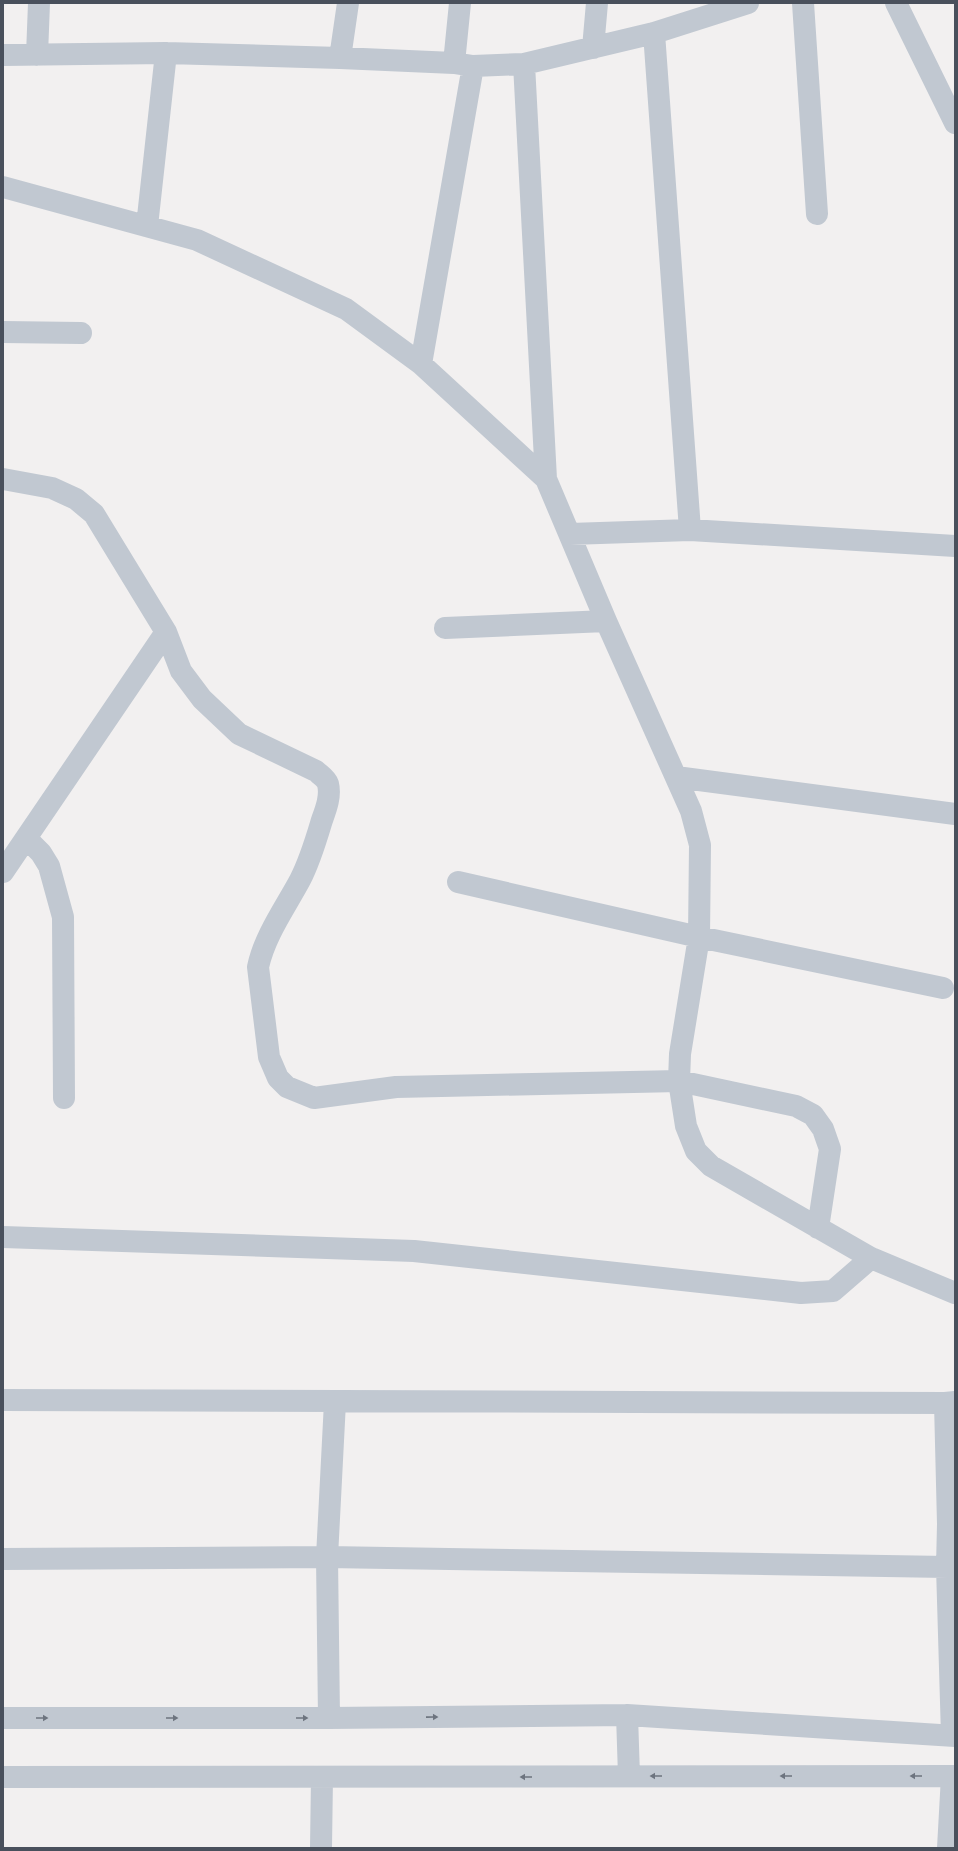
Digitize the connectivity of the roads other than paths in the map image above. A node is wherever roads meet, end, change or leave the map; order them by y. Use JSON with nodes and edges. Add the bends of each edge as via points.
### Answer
{"nodes":[{"id":1,"x":39,"y":3,"type":"edge"},
{"id":2,"x":348,"y":3,"type":"edge"},
{"id":3,"x":460,"y":3,"type":"edge"},
{"id":4,"x":597,"y":3,"type":"edge"},
{"id":5,"x":803,"y":3,"type":"edge"},
{"id":6,"x":896,"y":3,"type":"edge"},
{"id":7,"x":742,"y":4,"type":"edge"},
{"id":8,"x":654,"y":34,"type":"junction"},
{"id":9,"x":592,"y":48,"type":"junction"},
{"id":10,"x":166,"y":53,"type":"junction"},
{"id":11,"x":3,"y":55,"type":"edge"},
{"id":12,"x":37,"y":55,"type":"junction"},
{"id":13,"x":340,"y":58,"type":"junction"},
{"id":14,"x":464,"y":64,"type":"junction"},
{"id":15,"x":524,"y":64,"type":"junction"},
{"id":16,"x":955,"y":123,"type":"edge"},
{"id":17,"x":3,"y":187,"type":"edge"},
{"id":18,"x":816,"y":214,"type":"dead end"},
{"id":19,"x":146,"y":226,"type":"junction"},
{"id":20,"x":3,"y":332,"type":"edge"},
{"id":21,"x":81,"y":333,"type":"dead end"},
{"id":22,"x":421,"y":364,"type":"junction"},
{"id":23,"x":3,"y":479,"type":"edge"},
{"id":24,"x":546,"y":479,"type":"junction"},
{"id":25,"x":690,"y":530,"type":"junction"},
{"id":26,"x":570,"y":534,"type":"junction"},
{"id":27,"x":955,"y":546,"type":"edge"},
{"id":28,"x":606,"y":621,"type":"junction"},
{"id":29,"x":445,"y":628,"type":"dead end"},
{"id":30,"x":166,"y":632,"type":"junction"},
{"id":31,"x":676,"y":777,"type":"junction"},
{"id":32,"x":955,"y":814,"type":"edge"},
{"id":33,"x":26,"y":838,"type":"junction"},
{"id":34,"x":3,"y":872,"type":"edge"},
{"id":35,"x":458,"y":882,"type":"dead end"},
{"id":36,"x":699,"y":937,"type":"junction"},
{"id":37,"x":943,"y":988,"type":"dead end"},
{"id":38,"x":679,"y":1081,"type":"junction"},
{"id":39,"x":64,"y":1098,"type":"dead end"},
{"id":40,"x":818,"y":1228,"type":"junction"},
{"id":41,"x":3,"y":1237,"type":"edge"},
{"id":42,"x":872,"y":1258,"type":"junction"},
{"id":43,"x":955,"y":1293,"type":"edge"},
{"id":44,"x":3,"y":1400,"type":"edge"},
{"id":45,"x":335,"y":1402,"type":"junction"},
{"id":46,"x":950,"y":1402,"type":"edge"},
{"id":47,"x":952,"y":1524,"type":"edge"},
{"id":48,"x":327,"y":1557,"type":"junction"},
{"id":49,"x":3,"y":1559,"type":"edge"},
{"id":50,"x":947,"y":1567,"type":"junction"},
{"id":51,"x":627,"y":1715,"type":"junction"},
{"id":52,"x":3,"y":1718,"type":"edge"},
{"id":53,"x":329,"y":1718,"type":"junction"},
{"id":54,"x":953,"y":1736,"type":"edge"},
{"id":55,"x":629,"y":1776,"type":"junction"},
{"id":56,"x":953,"y":1776,"type":"edge"},
{"id":57,"x":3,"y":1777,"type":"edge"},
{"id":58,"x":322,"y":1777,"type":"junction"},
{"id":59,"x":321,"y":1848,"type":"edge"},
{"id":60,"x":948,"y":1848,"type":"edge"}],
"edges":[{"from":1,"to":12,"type":"street"},
{"from":2,"to":13,"type":"street"},
{"from":3,"to":14,"type":"street"},
{"from":4,"to":9,"type":"street"},
{"from":5,"to":18,"type":"street"},
{"from":6,"to":16,"type":"street"},
{"from":7,"to":8,"type":"street"},
{"from":8,"to":9,"type":"street"},
{"from":8,"to":25,"type":"street"},
{"from":9,"to":15,"type":"street"},
{"from":10,"to":12,"type":"street"},
{"from":10,"to":13,"type":"street"},
{"from":10,"to":19,"type":"street"},
{"from":11,"to":12,"type":"street"},
{"from":13,"to":14,"type":"street"},
{"from":14,"to":15,"type":"street"},
{"from":14,"to":22,"type":"street"},
{"from":15,"to":24,"type":"street"},
{"from":17,"to":19,"type":"street"},
{"from":19,"to":22,"type":"street","via":[[197,240],[346,309]]},
{"from":20,"to":21,"type":"street"},
{"from":22,"to":24,"type":"street"},
{"from":23,"to":30,"type":"street","via":[[52,488],[76,498],[94,514]]},
{"from":24,"to":26,"type":"street"},
{"from":25,"to":26,"type":"street"},
{"from":25,"to":27,"type":"street"},
{"from":26,"to":28,"type":"street"},
{"from":28,"to":29,"type":"street"},
{"from":28,"to":31,"type":"street"},
{"from":30,"to":33,"type":"street"},
{"from":30,"to":38,"type":"street","via":[[181,671],[202,699],[239,734],[316,771],[328,784],[327,805],[312,853],[271,931],[258,967],[269,1057],[278,1078],[287,1087],[314,1098],[396,1087]]},
{"from":31,"to":32,"type":"street"},
{"from":31,"to":36,"type":"street","via":[[691,811],[700,845]]},
{"from":33,"to":34,"type":"street"},
{"from":33,"to":39,"type":"street","via":[[41,852],[49,866],[63,917]]},
{"from":35,"to":36,"type":"street"},
{"from":36,"to":37,"type":"street"},
{"from":36,"to":38,"type":"street","via":[[680,1054]]},
{"from":38,"to":40,"type":"street","via":[[686,1126],[696,1151],[711,1166]]},
{"from":38,"to":40,"type":"street","via":[[796,1106],[813,1115],[823,1129],[830,1149]]},
{"from":40,"to":42,"type":"street"},
{"from":41,"to":42,"type":"street","via":[[414,1251],[801,1293],[833,1291]]},
{"from":42,"to":43,"type":"street"},
{"from":44,"to":45,"type":"street"},
{"from":45,"to":46,"type":"street"},
{"from":45,"to":48,"type":"street"},
{"from":46,"to":47,"type":"street"},
{"from":47,"to":50,"type":"street"},
{"from":48,"to":49,"type":"street"},
{"from":48,"to":50,"type":"street"},
{"from":48,"to":53,"type":"street"},
{"from":50,"to":54,"type":"street"},
{"from":53,"to":51,"type":"street","one_way":true},
{"from":51,"to":54,"type":"street"},
{"from":51,"to":55,"type":"street"},
{"from":52,"to":53,"type":"street","one_way":true},
{"from":56,"to":55,"type":"street","one_way":true},
{"from":55,"to":58,"type":"street","one_way":true},
{"from":56,"to":60,"type":"street"},
{"from":57,"to":58,"type":"street"},
{"from":58,"to":59,"type":"street"}]}
